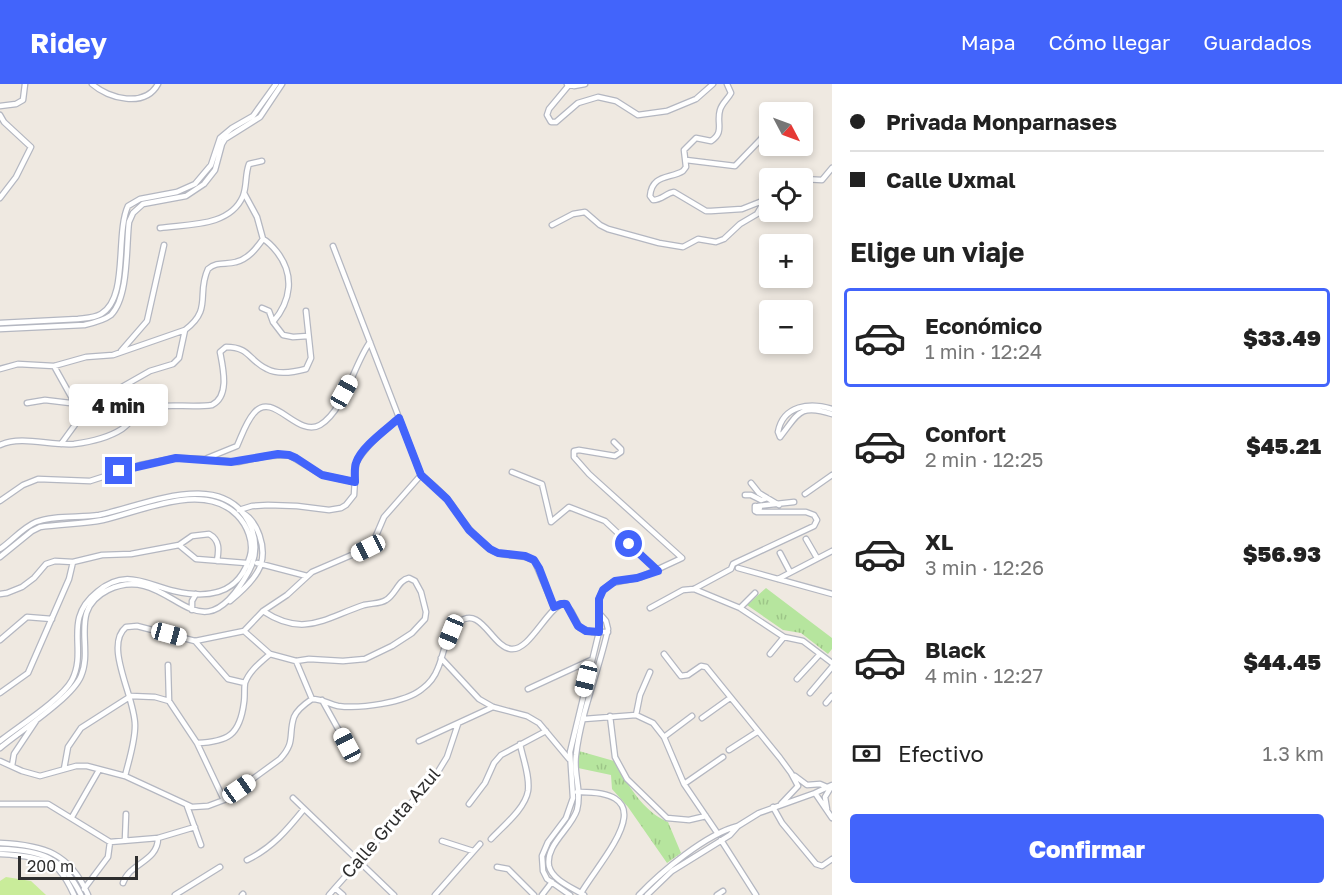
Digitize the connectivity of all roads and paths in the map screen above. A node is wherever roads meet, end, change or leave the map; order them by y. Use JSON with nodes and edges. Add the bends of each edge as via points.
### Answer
{"nodes":[{"id":1,"x":26,"y":84,"type":"edge"},
{"id":2,"x":92,"y":84,"type":"edge"},
{"id":3,"x":158,"y":84,"type":"edge"},
{"id":4,"x":276,"y":84,"type":"edge"},
{"id":5,"x":282,"y":84,"type":"edge"},
{"id":6,"x":585,"y":84,"type":"edge"},
{"id":7,"x":713,"y":84,"type":"edge"},
{"id":8,"x":727,"y":84,"type":"edge"},
{"id":9,"x":568,"y":85,"type":"edge"},
{"id":10,"x":0,"y":106,"type":"edge"},
{"id":11,"x":0,"y":115,"type":"edge"},
{"id":12,"x":759,"y":141,"type":"edge"},
{"id":13,"x":686,"y":160,"type":"junction"},
{"id":14,"x":262,"y":161,"type":"dead end"},
{"id":15,"x":832,"y":168,"type":"edge"},
{"id":16,"x":813,"y":180,"type":"edge"},
{"id":17,"x":244,"y":193,"type":"junction"},
{"id":18,"x":0,"y":198,"type":"edge"},
{"id":19,"x":759,"y":204,"type":"edge"},
{"id":20,"x":759,"y":212,"type":"edge"},
{"id":21,"x":552,"y":225,"type":"dead end"},
{"id":22,"x":160,"y":228,"type":"dead end"},
{"id":23,"x":263,"y":239,"type":"junction"},
{"id":24,"x":164,"y":245,"type":"dead end"},
{"id":25,"x":333,"y":246,"type":"dead end"},
{"id":26,"x":262,"y":308,"type":"dead end"},
{"id":27,"x":306,"y":311,"type":"dead end"},
{"id":28,"x":273,"y":322,"type":"junction"},
{"id":29,"x":0,"y":323,"type":"edge"},
{"id":30,"x":17,"y":326,"type":"junction"},
{"id":31,"x":0,"y":329,"type":"edge"},
{"id":32,"x":185,"y":330,"type":"junction"},
{"id":33,"x":308,"y":336,"type":"junction"},
{"id":34,"x":370,"y":342,"type":"junction"},
{"id":35,"x":120,"y":352,"type":"junction"},
{"id":36,"x":54,"y":366,"type":"junction"},
{"id":37,"x":0,"y":369,"type":"edge"},
{"id":38,"x":75,"y":402,"type":"junction"},
{"id":39,"x":27,"y":403,"type":"dead end"},
{"id":40,"x":832,"y":409,"type":"edge"},
{"id":41,"x":832,"y":414,"type":"edge"},
{"id":42,"x":399,"y":418,"type":"junction"},
{"id":43,"x":614,"y":442,"type":"dead end"},
{"id":44,"x":61,"y":444,"type":"junction"},
{"id":45,"x":0,"y":445,"type":"edge"},
{"id":46,"x":205,"y":459,"type":"junction"},
{"id":47,"x":512,"y":472,"type":"dead end"},
{"id":48,"x":832,"y":474,"type":"edge"},
{"id":49,"x":421,"y":475,"type":"junction"},
{"id":50,"x":355,"y":482,"type":"junction"},
{"id":51,"x":752,"y":483,"type":"dead end"},
{"id":52,"x":805,"y":494,"type":"dead end"},
{"id":53,"x":745,"y":495,"type":"dead end"},
{"id":54,"x":767,"y":498,"type":"junction"},
{"id":55,"x":153,"y":500,"type":"junction"},
{"id":56,"x":0,"y":501,"type":"edge"},
{"id":57,"x":147,"y":502,"type":"junction"},
{"id":58,"x":794,"y":502,"type":"dead end"},
{"id":59,"x":779,"y":505,"type":"junction"},
{"id":60,"x":154,"y":507,"type":"junction"},
{"id":61,"x":147,"y":508,"type":"junction"},
{"id":62,"x":239,"y":511,"type":"junction"},
{"id":63,"x":806,"y":539,"type":"dead end"},
{"id":64,"x":179,"y":545,"type":"junction"},
{"id":65,"x":0,"y":549,"type":"edge"},
{"id":66,"x":832,"y":551,"type":"edge"},
{"id":67,"x":780,"y":553,"type":"dead end"},
{"id":68,"x":0,"y":557,"type":"edge"},
{"id":69,"x":817,"y":558,"type":"junction"},
{"id":70,"x":217,"y":561,"type":"junction"},
{"id":71,"x":73,"y":562,"type":"junction"},
{"id":72,"x":259,"y":563,"type":"junction"},
{"id":73,"x":738,"y":568,"type":"dead end"},
{"id":74,"x":658,"y":571,"type":"junction"},
{"id":75,"x":790,"y":572,"type":"junction"},
{"id":76,"x":307,"y":576,"type":"junction"},
{"id":77,"x":778,"y":579,"type":"junction"},
{"id":78,"x":694,"y":589,"type":"junction"},
{"id":79,"x":214,"y":593,"type":"junction"},
{"id":80,"x":755,"y":593,"type":"dead end"},
{"id":81,"x":0,"y":594,"type":"edge"},
{"id":82,"x":196,"y":594,"type":"junction"},
{"id":83,"x":832,"y":594,"type":"edge"},
{"id":84,"x":554,"y":607,"type":"junction"},
{"id":85,"x":221,"y":608,"type":"junction"},
{"id":86,"x":650,"y":608,"type":"dead end"},
{"id":87,"x":740,"y":608,"type":"junction"},
{"id":88,"x":192,"y":610,"type":"junction"},
{"id":89,"x":263,"y":611,"type":"junction"},
{"id":90,"x":600,"y":614,"type":"junction"},
{"id":91,"x":52,"y":619,"type":"junction"},
{"id":92,"x":244,"y":631,"type":"junction"},
{"id":93,"x":599,"y":632,"type":"junction"},
{"id":94,"x":608,"y":632,"type":"junction"},
{"id":95,"x":784,"y":637,"type":"junction"},
{"id":96,"x":0,"y":640,"type":"edge"},
{"id":97,"x":195,"y":641,"type":"junction"},
{"id":98,"x":270,"y":654,"type":"junction"},
{"id":99,"x":664,"y":654,"type":"dead end"},
{"id":100,"x":771,"y":654,"type":"dead end"},
{"id":101,"x":820,"y":654,"type":"junction"},
{"id":102,"x":441,"y":658,"type":"junction"},
{"id":103,"x":591,"y":660,"type":"junction"},
{"id":104,"x":296,"y":661,"type":"junction"},
{"id":105,"x":168,"y":665,"type":"dead end"},
{"id":106,"x":832,"y":665,"type":"edge"},
{"id":107,"x":650,"y":672,"type":"dead end"},
{"id":108,"x":797,"y":679,"type":"dead end"},
{"id":109,"x":245,"y":683,"type":"junction"},
{"id":110,"x":528,"y":689,"type":"dead end"},
{"id":111,"x":0,"y":693,"type":"edge"},
{"id":112,"x":810,"y":693,"type":"dead end"},
{"id":113,"x":131,"y":696,"type":"junction"},
{"id":114,"x":832,"y":696,"type":"edge"},
{"id":115,"x":730,"y":698,"type":"junction"},
{"id":116,"x":312,"y":699,"type":"junction"},
{"id":117,"x":322,"y":700,"type":"junction"},
{"id":118,"x":169,"y":701,"type":"junction"},
{"id":119,"x":826,"y":703,"type":"dead end"},
{"id":120,"x":493,"y":707,"type":"junction"},
{"id":121,"x":636,"y":715,"type":"junction"},
{"id":122,"x":610,"y":716,"type":"junction"},
{"id":123,"x":692,"y":716,"type":"dead end"},
{"id":124,"x":702,"y":717,"type":"dead end"},
{"id":125,"x":38,"y":718,"type":"junction"},
{"id":126,"x":584,"y":719,"type":"junction"},
{"id":127,"x":458,"y":723,"type":"junction"},
{"id":128,"x":546,"y":731,"type":"junction"},
{"id":129,"x":757,"y":732,"type":"junction"},
{"id":130,"x":664,"y":738,"type":"junction"},
{"id":131,"x":418,"y":741,"type":"dead end"},
{"id":132,"x":197,"y":743,"type":"junction"},
{"id":133,"x":0,"y":744,"type":"edge"},
{"id":134,"x":520,"y":744,"type":"junction"},
{"id":135,"x":347,"y":745,"type":"dead end"},
{"id":136,"x":729,"y":750,"type":"dead end"},
{"id":137,"x":723,"y":757,"type":"dead end"},
{"id":138,"x":569,"y":759,"type":"junction"},
{"id":139,"x":1,"y":763,"type":"edge"},
{"id":140,"x":576,"y":764,"type":"junction"},
{"id":141,"x":12,"y":766,"type":"junction"},
{"id":142,"x":64,"y":769,"type":"junction"},
{"id":143,"x":99,"y":770,"type":"junction"},
{"id":144,"x":791,"y":773,"type":"junction"},
{"id":145,"x":125,"y":776,"type":"junction"},
{"id":146,"x":684,"y":784,"type":"junction"},
{"id":147,"x":830,"y":786,"type":"edge"},
{"id":148,"x":577,"y":792,"type":"junction"},
{"id":149,"x":815,"y":794,"type":"junction"},
{"id":150,"x":292,"y":798,"type":"dead end"},
{"id":151,"x":224,"y":800,"type":"junction"},
{"id":152,"x":0,"y":804,"type":"edge"},
{"id":153,"x":469,"y":804,"type":"dead end"},
{"id":154,"x":781,"y":804,"type":"junction"},
{"id":155,"x":187,"y":806,"type":"junction"},
{"id":156,"x":773,"y":807,"type":"junction"},
{"id":157,"x":304,"y":809,"type":"junction"},
{"id":158,"x":827,"y":812,"type":"junction"},
{"id":159,"x":126,"y":814,"type":"dead end"},
{"id":160,"x":706,"y":816,"type":"junction"},
{"id":161,"x":72,"y":817,"type":"junction"},
{"id":162,"x":832,"y":818,"type":"edge"},
{"id":163,"x":738,"y":826,"type":"junction"},
{"id":164,"x":195,"y":827,"type":"junction"},
{"id":165,"x":718,"y":834,"type":"junction"},
{"id":166,"x":158,"y":838,"type":"junction"},
{"id":167,"x":491,"y":839,"type":"dead end"},
{"id":168,"x":125,"y":840,"type":"junction"},
{"id":169,"x":721,"y":840,"type":"junction"},
{"id":170,"x":442,"y":841,"type":"dead end"},
{"id":171,"x":110,"y":842,"type":"junction"},
{"id":172,"x":0,"y":843,"type":"edge"},
{"id":173,"x":480,"y":844,"type":"dead end"},
{"id":174,"x":201,"y":845,"type":"dead end"},
{"id":175,"x":0,"y":849,"type":"edge"},
{"id":176,"x":473,"y":851,"type":"junction"},
{"id":177,"x":0,"y":854,"type":"edge"},
{"id":178,"x":832,"y":859,"type":"edge"},
{"id":179,"x":247,"y":860,"type":"dead end"},
{"id":180,"x":358,"y":861,"type":"junction"},
{"id":181,"x":220,"y":867,"type":"dead end"},
{"id":182,"x":497,"y":867,"type":"dead end"},
{"id":183,"x":556,"y":877,"type":"junction"},
{"id":184,"x":123,"y":883,"type":"dead end"},
{"id":185,"x":551,"y":883,"type":"junction"},
{"id":186,"x":76,"y":885,"type":"junction"},
{"id":187,"x":86,"y":885,"type":"junction"},
{"id":188,"x":335,"y":888,"type":"junction"},
{"id":189,"x":723,"y":891,"type":"dead end"},
{"id":190,"x":78,"y":894,"type":"edge"},
{"id":191,"x":582,"y":894,"type":"edge"},
{"id":192,"x":88,"y":895,"type":"edge"},
{"id":193,"x":176,"y":895,"type":"edge"},
{"id":194,"x":329,"y":895,"type":"edge"},
{"id":195,"x":343,"y":895,"type":"edge"},
{"id":196,"x":394,"y":895,"type":"edge"},
{"id":197,"x":435,"y":895,"type":"edge"},
{"id":198,"x":534,"y":895,"type":"edge"},
{"id":199,"x":542,"y":895,"type":"edge"},
{"id":200,"x":570,"y":895,"type":"edge"},
{"id":201,"x":639,"y":895,"type":"edge"},
{"id":202,"x":647,"y":895,"type":"edge"},
{"id":203,"x":717,"y":895,"type":"edge"},
{"id":204,"x":756,"y":895,"type":"edge"}],
"edges":[{"from":1,"to":10,"type":"street","via":[[22,100]]},
{"from":2,"to":3,"type":"street","via":[[112,97],[129,98],[152,92]]},
{"from":4,"to":30,"type":"street","via":[[253,116],[220,138],[203,178],[177,192],[141,199],[128,206],[117,291],[108,309],[90,318]]},
{"from":5,"to":30,"type":"street","via":[[261,117],[225,139],[215,170],[204,184],[186,196],[143,204],[133,213],[121,297],[110,316],[84,325]]},
{"from":6,"to":9,"type":"street"},
{"from":7,"to":9,"type":"street","via":[[696,99],[667,111],[638,115],[616,101],[598,97],[578,103],[551,122],[549,109]]},
{"from":8,"to":13,"type":"street","via":[[731,93],[721,108],[720,132],[711,141],[693,140],[684,150]]},
{"from":11,"to":18,"type":"street","via":[[31,147]]},
{"from":12,"to":13,"type":"street","via":[[735,166]]},
{"from":13,"to":19,"type":"street","via":[[680,173],[667,175],[656,183],[650,193],[652,199],[674,192],[711,212]]},
{"from":14,"to":17,"type":"street","via":[[249,164]]},
{"from":15,"to":16,"type":"street","via":[[822,180]]},
{"from":17,"to":22,"type":"street","via":[[225,217]]},
{"from":17,"to":23,"type":"street"},
{"from":20,"to":21,"type":"street","via":[[724,239],[698,239],[683,247],[608,229],[585,212]]},
{"from":23,"to":28,"type":"street","via":[[285,263],[290,281],[284,305]]},
{"from":23,"to":32,"type":"street","via":[[241,260],[208,269],[200,315]]},
{"from":24,"to":35,"type":"street","via":[[147,321]]},
{"from":25,"to":34,"type":"street"},
{"from":26,"to":28,"type":"street","via":[[269,311]]},
{"from":27,"to":33,"type":"street"},
{"from":28,"to":33,"type":"street","via":[[283,335]]},
{"from":29,"to":30,"type":"street"},
{"from":30,"to":31,"type":"street"},
{"from":32,"to":35,"type":"street"},
{"from":32,"to":38,"type":"street","via":[[179,358],[173,364],[150,371],[106,396]]},
{"from":33,"to":44,"type":"street","via":[[311,358],[306,369],[272,371],[241,348],[226,346],[220,352],[224,383],[218,403],[152,407],[104,438]]},
{"from":34,"to":42,"type":"street"},
{"from":34,"to":46,"type":"street","via":[[323,423],[305,427],[278,410],[261,409],[253,414],[237,446]]},
{"from":35,"to":36,"type":"street"},
{"from":36,"to":37,"type":"street","via":[[18,364]]},
{"from":36,"to":38,"type":"street"},
{"from":38,"to":39,"type":"street"},
{"from":38,"to":44,"type":"street","via":[[77,422]]},
{"from":40,"to":41,"type":"street","via":[[815,404],[797,408],[782,421],[779,436],[802,412]]},
{"from":42,"to":49,"type":"street"},
{"from":42,"to":50,"type":"street","via":[[358,459]]},
{"from":43,"to":74,"type":"street","via":[[621,449],[615,456],[579,450],[574,451],[574,456],[584,470],[682,558]]},
{"from":44,"to":45,"type":"street","via":[[21,441]]},
{"from":46,"to":50,"type":"street","via":[[238,462],[289,455],[322,475]]},
{"from":46,"to":56,"type":"street","via":[[176,458],[85,482],[38,478]]},
{"from":47,"to":74,"type":"street","via":[[542,484],[551,522],[569,507],[596,516]]},
{"from":48,"to":52,"type":"street"},
{"from":49,"to":76,"type":"street","via":[[384,517],[368,548]]},
{"from":49,"to":84,"type":"street","via":[[490,549],[534,560]]},
{"from":50,"to":62,"type":"street","via":[[351,500],[335,510],[268,505]]},
{"from":51,"to":54,"type":"street"},
{"from":53,"to":54,"type":"street"},
{"from":54,"to":59,"type":"street"},
{"from":55,"to":57,"type":"street"},
{"from":55,"to":60,"type":"street"},
{"from":55,"to":62,"type":"street","via":[[211,494]]},
{"from":57,"to":61,"type":"street"},
{"from":57,"to":65,"type":"street","via":[[98,515],[36,522]]},
{"from":58,"to":59,"type":"street"},
{"from":59,"to":78,"type":"street","via":[[759,509],[806,512],[818,520],[814,526],[733,564],[731,569]]},
{"from":60,"to":61,"type":"street"},
{"from":60,"to":79,"type":"street","via":[[191,499],[209,500],[225,505],[242,522],[252,546],[249,561],[232,586]]},
{"from":61,"to":68,"type":"street","via":[[102,520],[40,527]]},
{"from":62,"to":72,"type":"street","via":[[255,525],[261,545]]},
{"from":62,"to":85,"type":"street","via":[[255,538],[256,551],[249,571]]},
{"from":63,"to":69,"type":"street"},
{"from":64,"to":70,"type":"street","via":[[196,559]]},
{"from":64,"to":70,"type":"street","via":[[192,536],[208,534],[219,545]]},
{"from":64,"to":71,"type":"street"},
{"from":66,"to":69,"type":"street"},
{"from":67,"to":75,"type":"street"},
{"from":69,"to":75,"type":"street"},
{"from":70,"to":79,"type":"street","via":[[245,563],[232,582]]},
{"from":71,"to":81,"type":"street","via":[[46,564],[22,587]]},
{"from":71,"to":91,"type":"street"},
{"from":72,"to":76,"type":"street"},
{"from":72,"to":85,"type":"street","via":[[246,586]]},
{"from":73,"to":77,"type":"street"},
{"from":74,"to":90,"type":"street","via":[[608,585],[599,599]]},
{"from":75,"to":77,"type":"street"},
{"from":76,"to":89,"type":"street"},
{"from":77,"to":83,"type":"street"},
{"from":78,"to":86,"type":"street","via":[[682,590]]},
{"from":78,"to":87,"type":"street"},
{"from":79,"to":82,"type":"street"},
{"from":80,"to":87,"type":"street"},
{"from":82,"to":88,"type":"street"},
{"from":82,"to":133,"type":"street","via":[[131,579],[114,582],[95,593],[77,621],[77,666],[71,682]]},
{"from":84,"to":93,"type":"street","via":[[566,604],[580,628]]},
{"from":84,"to":102,"type":"street","via":[[533,633],[513,649],[501,644],[480,622],[460,621]]},
{"from":85,"to":88,"type":"street"},
{"from":87,"to":95,"type":"street"},
{"from":88,"to":125,"type":"street","via":[[156,589],[141,585],[123,586],[102,594],[85,617],[82,675],[69,693]]},
{"from":89,"to":92,"type":"street"},
{"from":89,"to":104,"type":"street","via":[[292,622],[320,623],[385,601],[406,578],[419,585],[425,619],[392,646],[365,659]]},
{"from":90,"to":93,"type":"street"},
{"from":90,"to":94,"type":"street"},
{"from":91,"to":96,"type":"street","via":[[27,617]]},
{"from":91,"to":111,"type":"street","via":[[28,673]]},
{"from":92,"to":97,"type":"street"},
{"from":92,"to":98,"type":"street"},
{"from":93,"to":94,"type":"street"},
{"from":93,"to":103,"type":"street"},
{"from":94,"to":126,"type":"street"},
{"from":95,"to":100,"type":"street"},
{"from":95,"to":101,"type":"street","via":[[803,641]]},
{"from":97,"to":109,"type":"street","via":[[225,677]]},
{"from":97,"to":113,"type":"street","via":[[137,626],[126,627],[119,635],[119,663]]},
{"from":98,"to":104,"type":"street"},
{"from":98,"to":109,"type":"street"},
{"from":99,"to":115,"type":"street","via":[[681,676],[704,666]]},
{"from":101,"to":106,"type":"street"},
{"from":101,"to":108,"type":"street"},
{"from":102,"to":117,"type":"street","via":[[428,684],[408,697],[363,706],[338,706]]},
{"from":102,"to":120,"type":"street","via":[[479,699]]},
{"from":103,"to":110,"type":"street"},
{"from":103,"to":138,"type":"street"},
{"from":104,"to":116,"type":"street"},
{"from":105,"to":118,"type":"street"},
{"from":106,"to":112,"type":"street"},
{"from":107,"to":121,"type":"street"},
{"from":109,"to":132,"type":"street","via":[[242,714],[234,733],[220,741]]},
{"from":113,"to":118,"type":"street"},
{"from":113,"to":142,"type":"street","via":[[78,731],[68,747]]},
{"from":113,"to":145,"type":"street","via":[[135,725]]},
{"from":114,"to":119,"type":"street"},
{"from":115,"to":124,"type":"street"},
{"from":115,"to":129,"type":"street"},
{"from":116,"to":117,"type":"street"},
{"from":116,"to":151,"type":"street","via":[[295,716],[285,753]]},
{"from":117,"to":135,"type":"street"},
{"from":118,"to":132,"type":"street"},
{"from":120,"to":127,"type":"street"},
{"from":120,"to":128,"type":"street","via":[[527,716]]},
{"from":121,"to":122,"type":"street"},
{"from":121,"to":130,"type":"street","via":[[653,723]]},
{"from":122,"to":126,"type":"street"},
{"from":122,"to":160,"type":"street","via":[[615,757],[627,779],[667,818],[689,820]]},
{"from":123,"to":130,"type":"street"},
{"from":125,"to":133,"type":"street"},
{"from":125,"to":141,"type":"street","via":[[14,754]]},
{"from":126,"to":140,"type":"street"},
{"from":127,"to":131,"type":"street"},
{"from":127,"to":180,"type":"street","name":"Calle Gruta Azul","via":[[447,758],[436,775]]},
{"from":128,"to":134,"type":"street"},
{"from":128,"to":138,"type":"street"},
{"from":129,"to":136,"type":"street"},
{"from":129,"to":144,"type":"street"},
{"from":130,"to":146,"type":"street"},
{"from":132,"to":151,"type":"street"},
{"from":134,"to":153,"type":"street","via":[[497,759]]},
{"from":134,"to":167,"type":"street","via":[[527,794]]},
{"from":137,"to":146,"type":"street"},
{"from":138,"to":140,"type":"street"},
{"from":138,"to":148,"type":"street"},
{"from":139,"to":141,"type":"street"},
{"from":140,"to":148,"type":"street"},
{"from":141,"to":142,"type":"street","via":[[40,776]]},
{"from":142,"to":143,"type":"street","via":[[76,766]]},
{"from":143,"to":145,"type":"street"},
{"from":143,"to":161,"type":"street"},
{"from":144,"to":147,"type":"street","via":[[807,785]]},
{"from":144,"to":154,"type":"street","via":[[798,786]]},
{"from":145,"to":155,"type":"street"},
{"from":146,"to":160,"type":"street"},
{"from":147,"to":149,"type":"street"},
{"from":147,"to":158,"type":"street","via":[[824,800]]},
{"from":148,"to":183,"type":"street","via":[[573,819],[549,856],[549,868]]},
{"from":148,"to":185,"type":"street","via":[[542,856],[543,871]]},
{"from":148,"to":191,"type":"street","via":[[608,794],[625,815],[618,836]]},
{"from":149,"to":154,"type":"street"},
{"from":149,"to":158,"type":"street"},
{"from":150,"to":157,"type":"street"},
{"from":151,"to":155,"type":"street","via":[[208,806]]},
{"from":152,"to":161,"type":"street","via":[[48,804]]},
{"from":154,"to":156,"type":"street"},
{"from":155,"to":164,"type":"street"},
{"from":156,"to":163,"type":"street"},
{"from":156,"to":178,"type":"street","via":[[816,864],[822,866]]},
{"from":157,"to":179,"type":"street","via":[[276,842]]},
{"from":157,"to":180,"type":"street"},
{"from":158,"to":162,"type":"street"},
{"from":159,"to":168,"type":"street"},
{"from":160,"to":165,"type":"street"},
{"from":161,"to":171,"type":"street"},
{"from":163,"to":165,"type":"street"},
{"from":163,"to":169,"type":"street"},
{"from":164,"to":166,"type":"street"},
{"from":164,"to":174,"type":"street"},
{"from":165,"to":201,"type":"street","via":[[668,866]]},
{"from":166,"to":168,"type":"street"},
{"from":166,"to":184,"type":"street","via":[[154,852]]},
{"from":168,"to":171,"type":"street"},
{"from":169,"to":202,"type":"street","via":[[672,871]]},
{"from":169,"to":204,"type":"street"},
{"from":170,"to":176,"type":"street"},
{"from":171,"to":187,"type":"street","via":[[108,857]]},
{"from":172,"to":187,"type":"street","via":[[54,853]]},
{"from":173,"to":176,"type":"street"},
{"from":175,"to":186,"type":"street","via":[[50,857],[64,867]]},
{"from":176,"to":197,"type":"street"},
{"from":177,"to":190,"type":"street","via":[[54,866]]},
{"from":180,"to":188,"type":"street","name":"Calle Gruta Azul"},
{"from":180,"to":196,"type":"street"},
{"from":181,"to":193,"type":"street"},
{"from":182,"to":198,"type":"street","via":[[508,868]]},
{"from":183,"to":185,"type":"street"},
{"from":183,"to":191,"type":"street"},
{"from":185,"to":199,"type":"street"},
{"from":185,"to":200,"type":"street"},
{"from":186,"to":187,"type":"street"},
{"from":186,"to":190,"type":"street"},
{"from":187,"to":190,"type":"street"},
{"from":187,"to":192,"type":"street"},
{"from":188,"to":194,"type":"street","name":"Calle Gruta Azul"},
{"from":188,"to":195,"type":"street","name":"Calle Gruta Azul"},
{"from":189,"to":203,"type":"street"}]}
